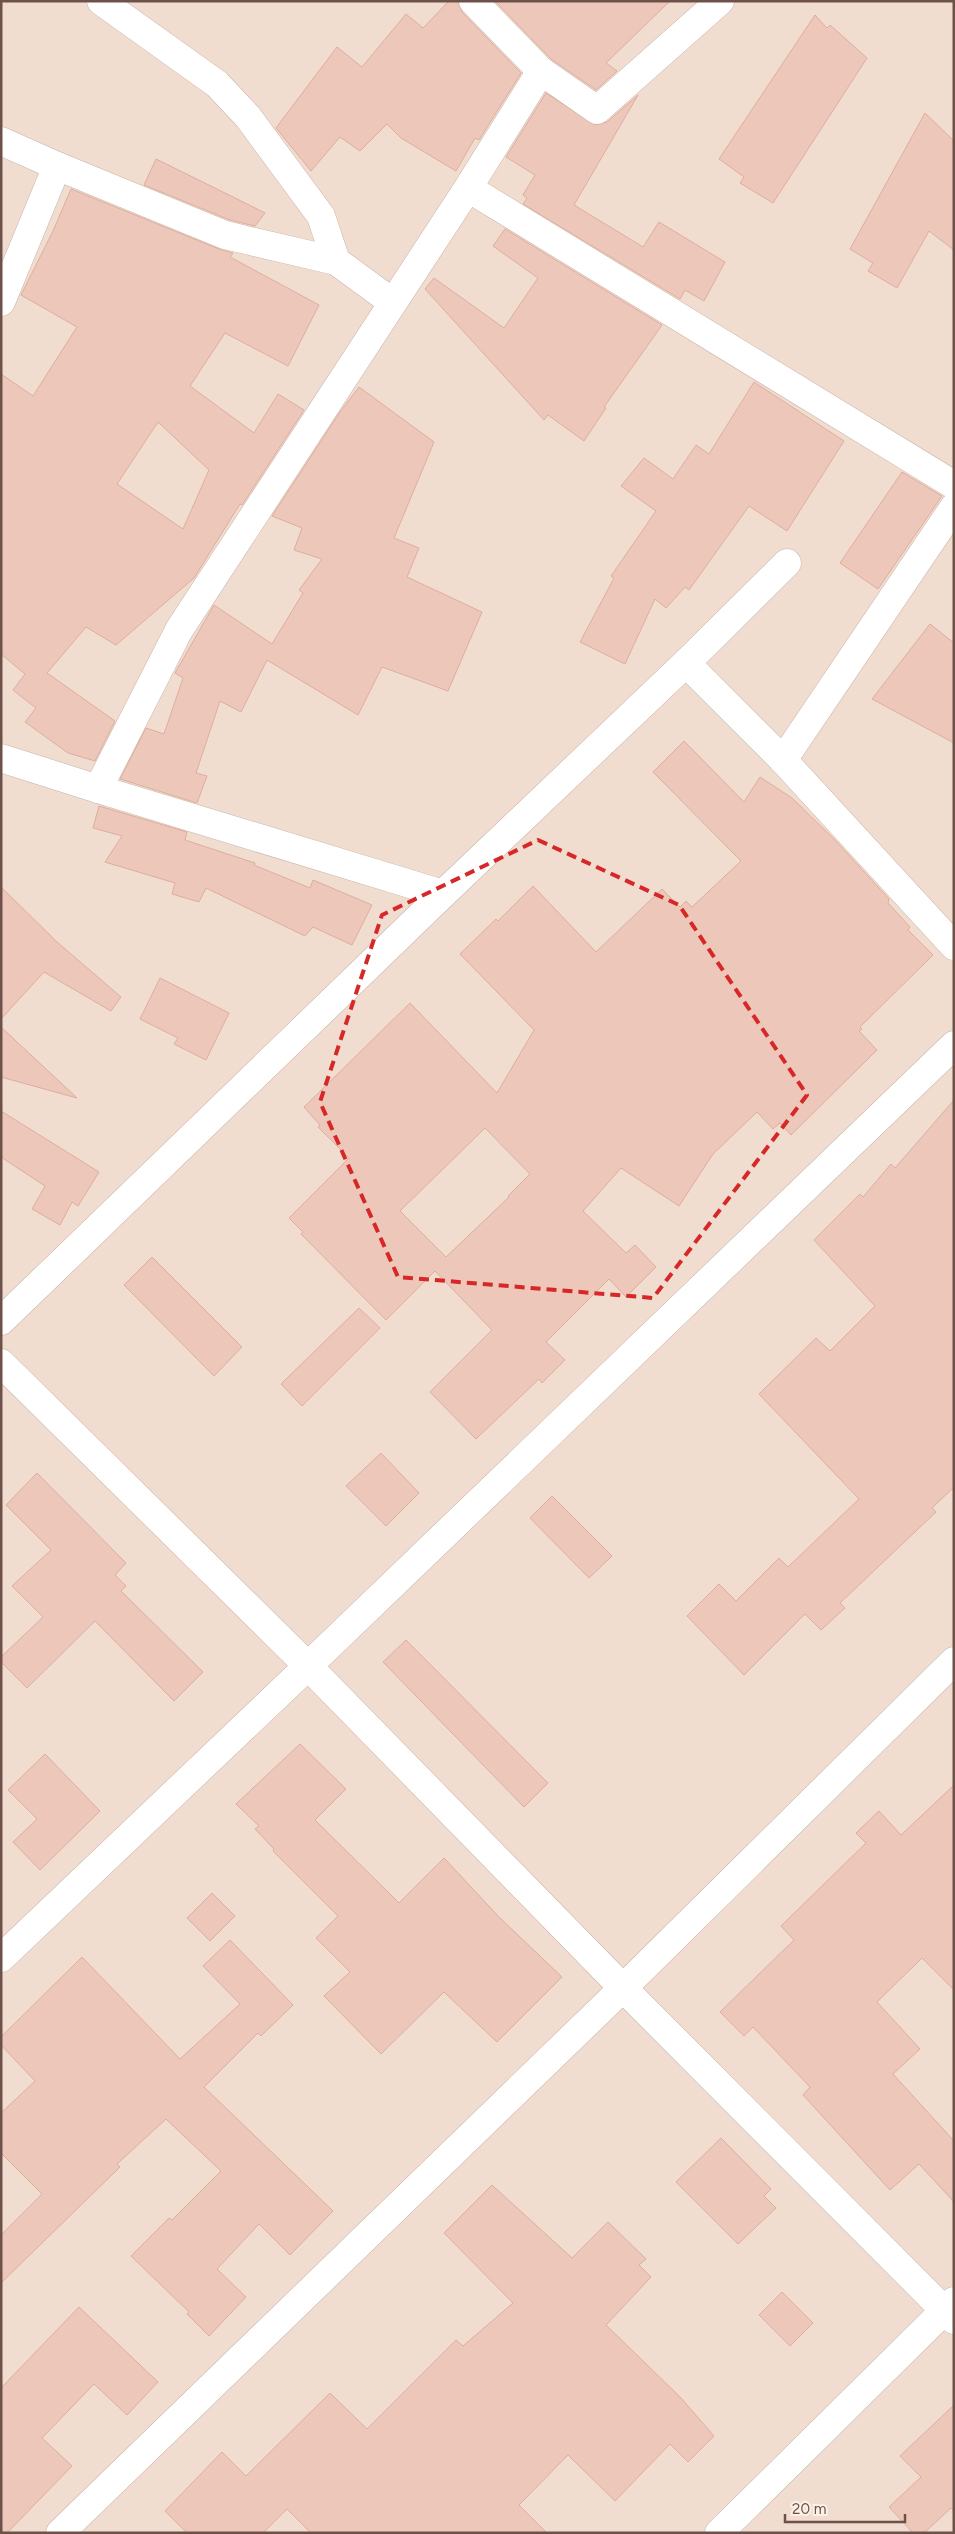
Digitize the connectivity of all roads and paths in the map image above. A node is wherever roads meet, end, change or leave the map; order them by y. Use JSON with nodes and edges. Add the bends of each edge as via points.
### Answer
{"nodes":[{"id":1,"x":101,"y":1,"type":"edge"},
{"id":2,"x":473,"y":1,"type":"edge"},
{"id":3,"x":720,"y":1,"type":"edge"},
{"id":4,"x":541,"y":71,"type":"junction"},
{"id":5,"x":1,"y":141,"type":"edge"},
{"id":6,"x":57,"y":166,"type":"junction"},
{"id":7,"x":468,"y":188,"type":"junction"},
{"id":8,"x":336,"y":261,"type":"junction"},
{"id":9,"x":1,"y":302,"type":"edge"},
{"id":10,"x":392,"y":302,"type":"junction"},
{"id":11,"x":954,"y":485,"type":"edge"},
{"id":12,"x":954,"y":507,"type":"edge"},
{"id":13,"x":787,"y":563,"type":"dead end"},
{"id":14,"x":686,"y":663,"type":"junction"},
{"id":15,"x":1,"y":758,"type":"edge"},
{"id":16,"x":783,"y":760,"type":"junction"},
{"id":17,"x":98,"y":789,"type":"junction"},
{"id":18,"x":443,"y":894,"type":"junction"},
{"id":19,"x":954,"y":946,"type":"edge"},
{"id":20,"x":954,"y":1045,"type":"edge"},
{"id":21,"x":1,"y":1321,"type":"edge"},
{"id":22,"x":1,"y":1362,"type":"edge"},
{"id":23,"x":954,"y":1661,"type":"edge"},
{"id":24,"x":308,"y":1666,"type":"junction"},
{"id":25,"x":1,"y":1958,"type":"edge"},
{"id":26,"x":623,"y":1988,"type":"junction"},
{"id":27,"x":951,"y":2311,"type":"edge"},
{"id":28,"x":60,"y":2533,"type":"edge"},
{"id":29,"x":719,"y":2533,"type":"edge"}],
"edges":[{"from":1,"to":8,"type":"street","via":[[217,84],[248,117],[321,216]]},
{"from":2,"to":4,"type":"street"},
{"from":3,"to":4,"type":"street","via":[[597,110]]},
{"from":4,"to":7,"type":"street"},
{"from":5,"to":6,"type":"street"},
{"from":6,"to":8,"type":"street","via":[[225,235]]},
{"from":6,"to":9,"type":"street"},
{"from":7,"to":10,"type":"street"},
{"from":7,"to":11,"type":"street"},
{"from":8,"to":10,"type":"street"},
{"from":10,"to":17,"type":"street","via":[[179,630]]},
{"from":12,"to":16,"type":"street"},
{"from":13,"to":14,"type":"street"},
{"from":14,"to":16,"type":"street"},
{"from":14,"to":18,"type":"street"},
{"from":15,"to":17,"type":"street"},
{"from":16,"to":19,"type":"street"},
{"from":17,"to":18,"type":"street"},
{"from":18,"to":21,"type":"street"},
{"from":20,"to":24,"type":"street"},
{"from":22,"to":24,"type":"street"},
{"from":23,"to":26,"type":"street"},
{"from":24,"to":25,"type":"street"},
{"from":24,"to":26,"type":"street"},
{"from":26,"to":27,"type":"street"},
{"from":26,"to":28,"type":"street"},
{"from":27,"to":29,"type":"street"}]}
